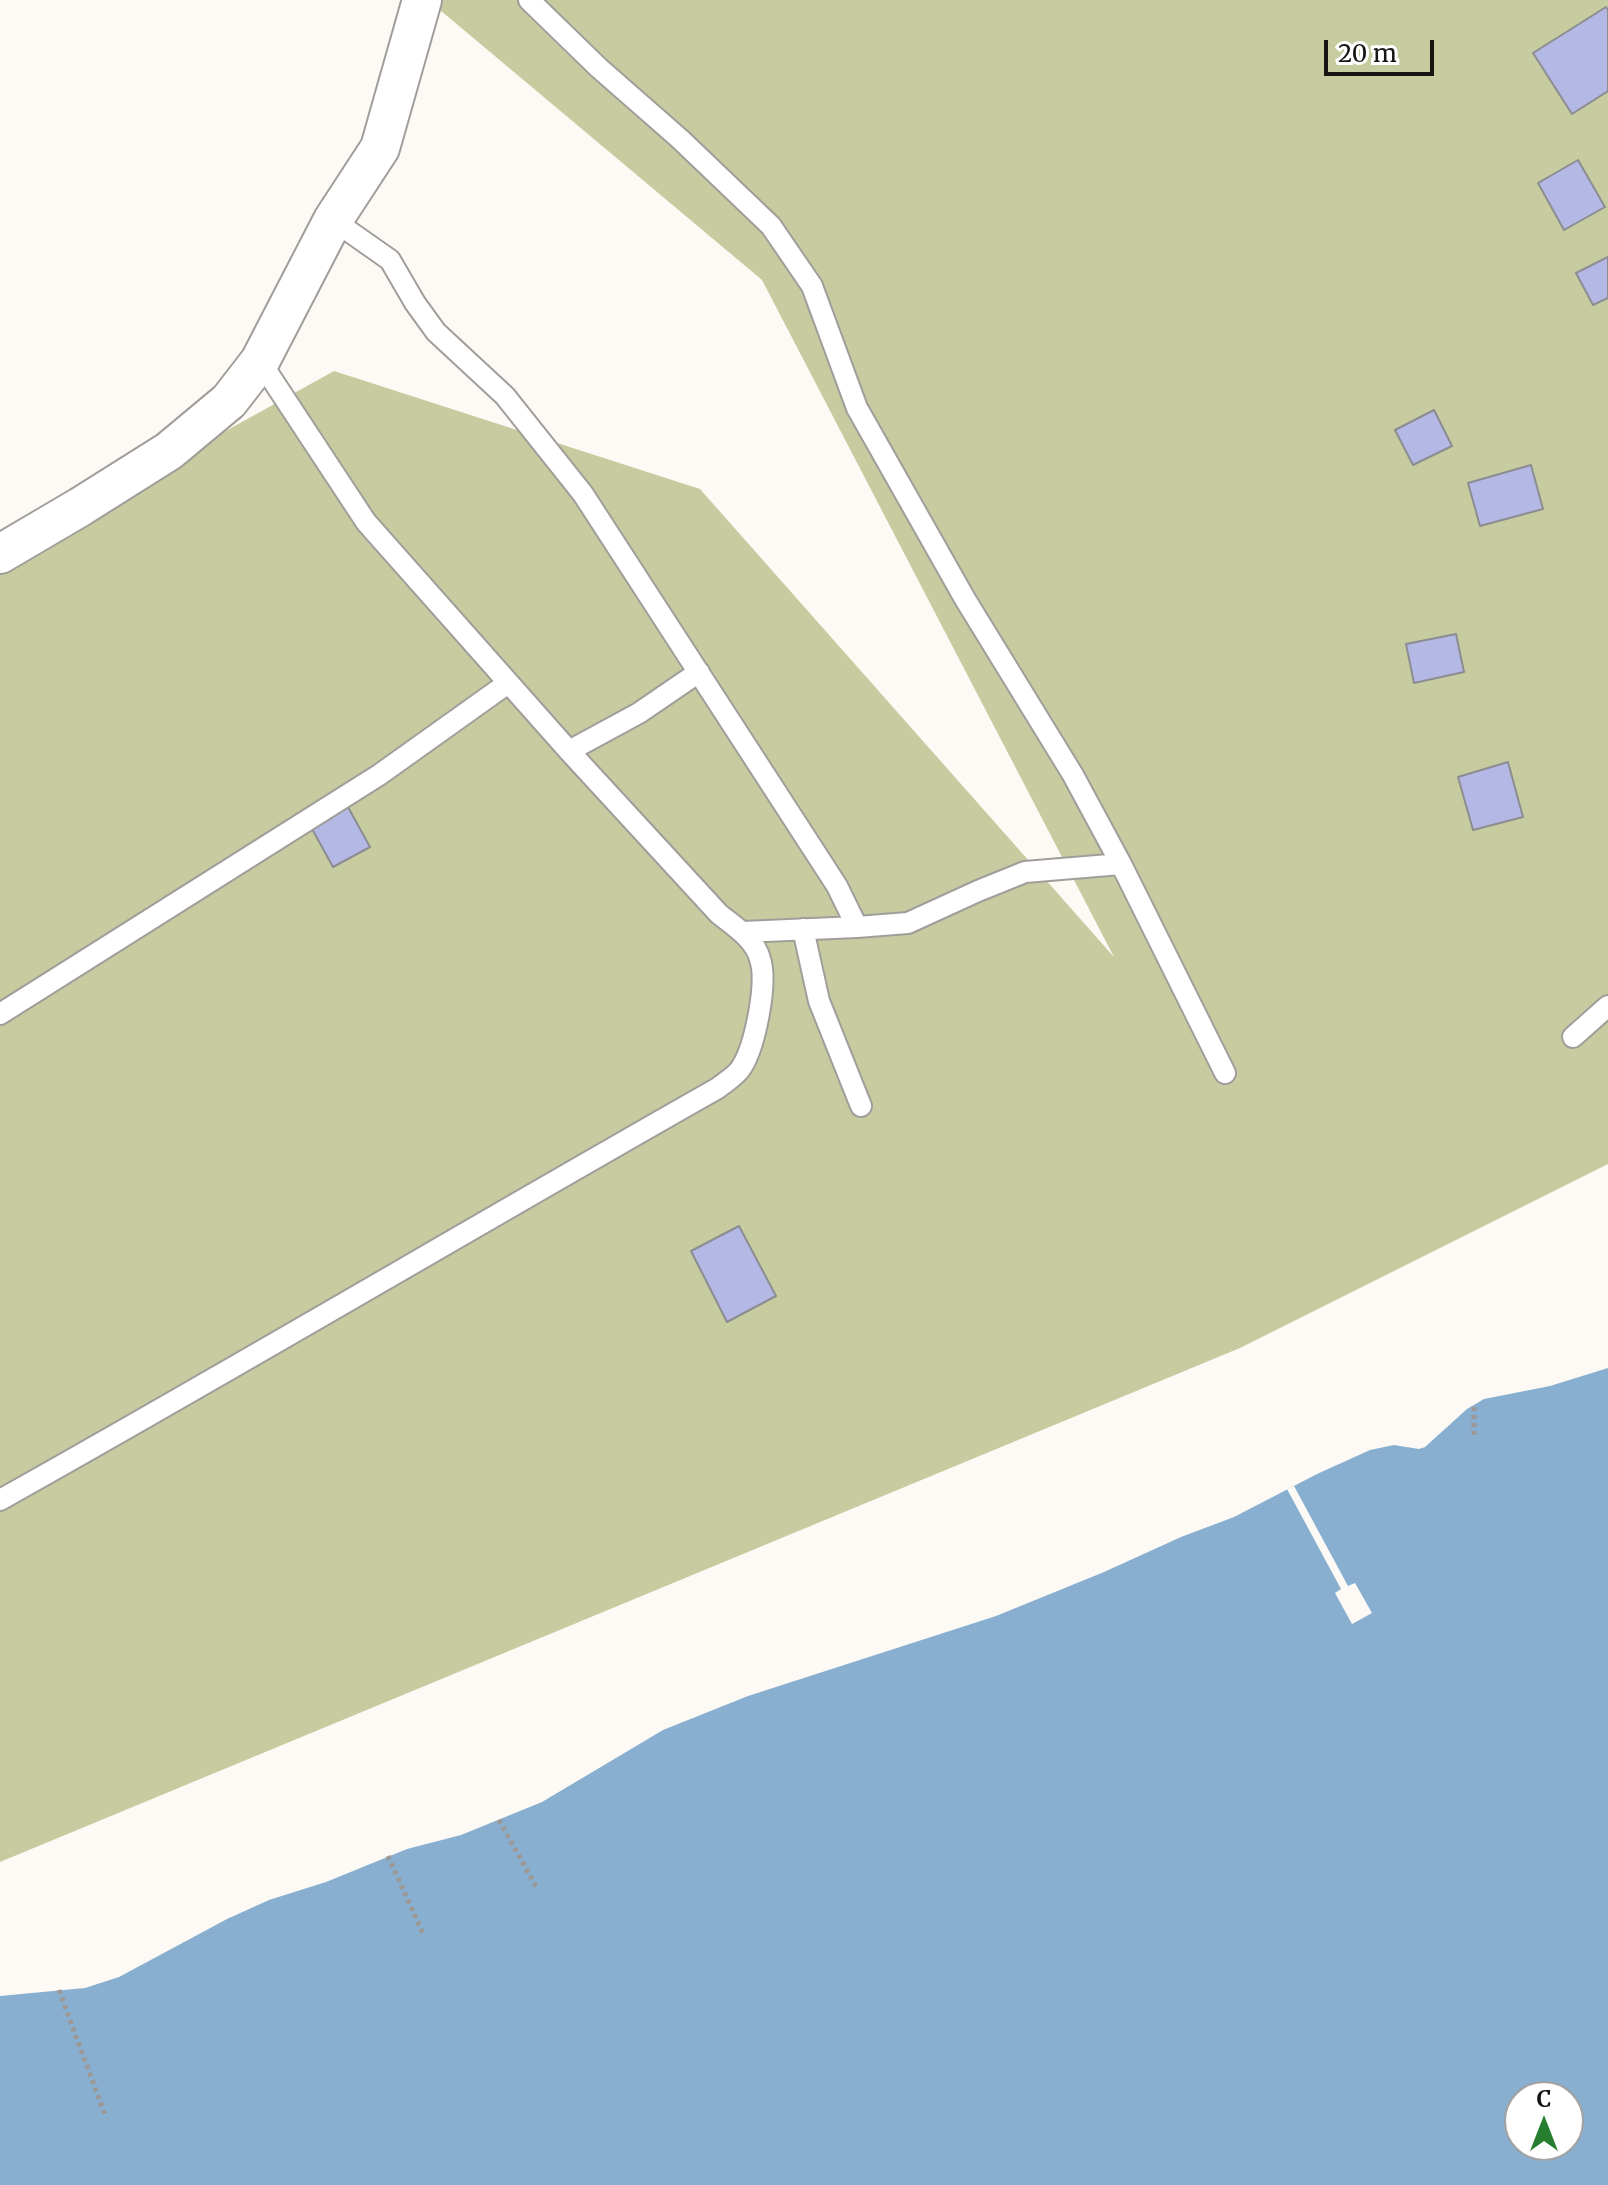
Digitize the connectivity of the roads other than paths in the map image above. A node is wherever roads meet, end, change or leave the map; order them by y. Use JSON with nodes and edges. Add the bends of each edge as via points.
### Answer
{"nodes":[{"id":1,"x":422,"y":0,"type":"edge"},
{"id":2,"x":529,"y":0,"type":"edge"},
{"id":3,"x":333,"y":220,"type":"junction"},
{"id":4,"x":260,"y":361,"type":"junction"},
{"id":5,"x":0,"y":554,"type":"edge"},
{"id":6,"x":699,"y":672,"type":"junction"},
{"id":7,"x":508,"y":683,"type":"junction"},
{"id":8,"x":569,"y":751,"type":"junction"},
{"id":9,"x":1121,"y":864,"type":"junction"},
{"id":10,"x":857,"y":927,"type":"junction"},
{"id":11,"x":803,"y":929,"type":"junction"},
{"id":12,"x":743,"y":932,"type":"junction"},
{"id":13,"x":1608,"y":1006,"type":"edge"},
{"id":14,"x":0,"y":1014,"type":"edge"},
{"id":15,"x":1573,"y":1037,"type":"dead end"},
{"id":16,"x":1225,"y":1073,"type":"dead end"},
{"id":17,"x":861,"y":1106,"type":"dead end"},
{"id":18,"x":0,"y":1500,"type":"edge"}],
"edges":[{"from":1,"to":3,"type":"street","via":[[380,148]]},
{"from":2,"to":9,"type":"lane","via":[[771,226],[812,286],[857,408]]},
{"from":3,"to":4,"type":"street"},
{"from":3,"to":6,"type":"lane","via":[[390,260],[436,332],[505,396],[583,494]]},
{"from":4,"to":5,"type":"street","via":[[229,401],[169,451]]},
{"from":4,"to":7,"type":"lane","via":[[366,522]]},
{"from":6,"to":8,"type":"lane"},
{"from":6,"to":10,"type":"lane","via":[[837,886]]},
{"from":7,"to":8,"type":"lane"},
{"from":7,"to":14,"type":"lane","via":[[379,775]]},
{"from":8,"to":12,"type":"lane","via":[[719,914]]},
{"from":9,"to":10,"type":"lane","via":[[1025,872],[908,923]]},
{"from":9,"to":16,"type":"lane"},
{"from":10,"to":11,"type":"lane"},
{"from":11,"to":12,"type":"lane"},
{"from":11,"to":17,"type":"lane","via":[[819,1001]]},
{"from":12,"to":18,"type":"lane","via":[[760,958],[756,1029],[741,1069],[718,1088]]},
{"from":13,"to":15,"type":"lane"}]}
